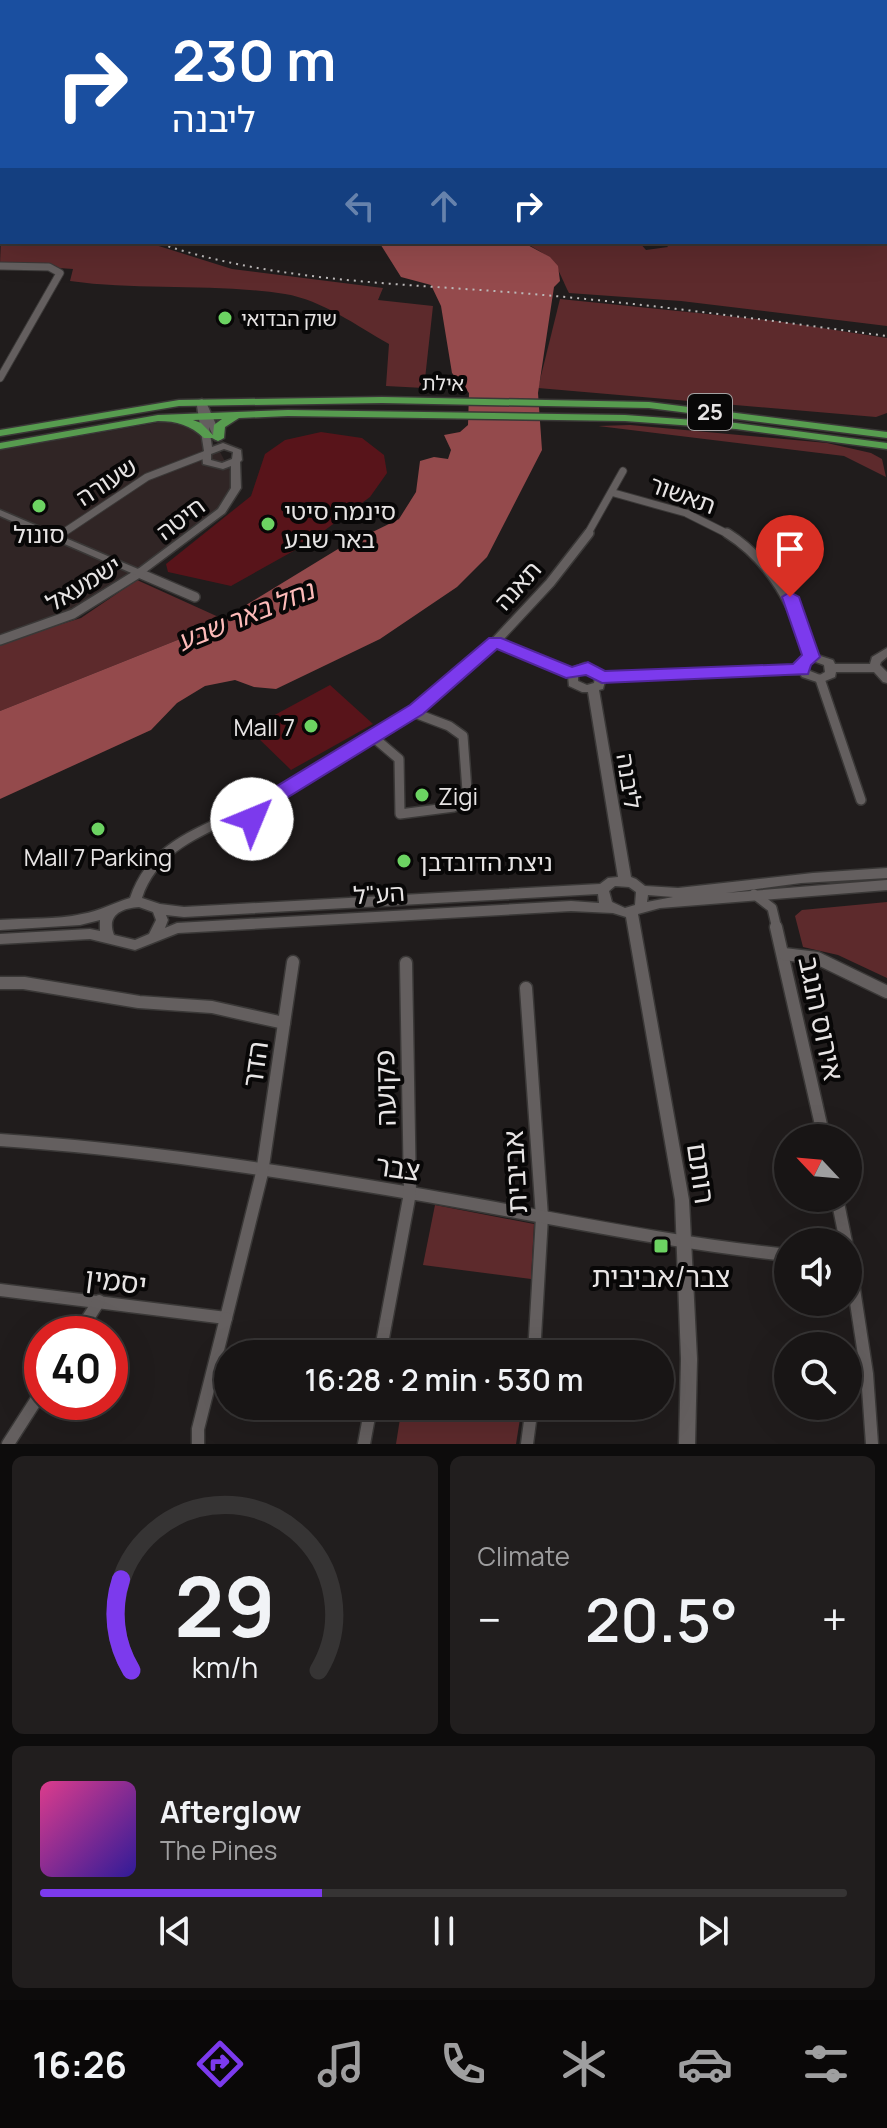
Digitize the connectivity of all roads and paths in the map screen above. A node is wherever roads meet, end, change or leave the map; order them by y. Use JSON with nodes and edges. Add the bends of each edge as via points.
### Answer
{"nodes":[{"id":1,"x":0,"y":266,"type":"edge"},
{"id":2,"x":0,"y":377,"type":"edge"},
{"id":3,"x":204,"y":410,"type":"junction"},
{"id":4,"x":245,"y":413,"type":"junction"},
{"id":5,"x":158,"y":418,"type":"junction"},
{"id":6,"x":0,"y":423,"type":"edge"},
{"id":7,"x":28,"y":428,"type":"junction"},
{"id":8,"x":887,"y":432,"type":"edge"},
{"id":9,"x":0,"y":433,"type":"edge"},
{"id":10,"x":835,"y":439,"type":"junction"},
{"id":11,"x":218,"y":440,"type":"junction"},
{"id":12,"x":887,"y":446,"type":"edge"},
{"id":13,"x":0,"y":448,"type":"edge"},
{"id":14,"x":887,"y":455,"type":"edge"},
{"id":15,"x":210,"y":459,"type":"junction"},
{"id":16,"x":235,"y":462,"type":"junction"},
{"id":17,"x":623,"y":471,"type":"dead end"},
{"id":18,"x":236,"y":488,"type":"junction"},
{"id":19,"x":614,"y":493,"type":"junction"},
{"id":20,"x":0,"y":510,"type":"edge"},
{"id":21,"x":60,"y":536,"type":"junction"},
{"id":22,"x":139,"y":573,"type":"junction"},
{"id":23,"x":195,"y":597,"type":"dead end"},
{"id":24,"x":0,"y":640,"type":"edge"},
{"id":25,"x":495,"y":642,"type":"junction"},
{"id":26,"x":885,"y":652,"type":"edge"},
{"id":27,"x":811,"y":657,"type":"junction"},
{"id":28,"x":832,"y":668,"type":"junction"},
{"id":29,"x":876,"y":668,"type":"junction"},
{"id":30,"x":802,"y":670,"type":"junction"},
{"id":31,"x":572,"y":674,"type":"junction"},
{"id":32,"x":602,"y":677,"type":"junction"},
{"id":33,"x":820,"y":679,"type":"junction"},
{"id":34,"x":887,"y":679,"type":"edge"},
{"id":35,"x":593,"y":689,"type":"junction"},
{"id":36,"x":412,"y":712,"type":"junction"},
{"id":37,"x":372,"y":736,"type":"junction"},
{"id":38,"x":861,"y":800,"type":"dead end"},
{"id":39,"x":887,"y":873,"type":"edge"},
{"id":40,"x":625,"y":880,"type":"junction"},
{"id":41,"x":887,"y":885,"type":"edge"},
{"id":42,"x":603,"y":889,"type":"junction"},
{"id":43,"x":642,"y":890,"type":"junction"},
{"id":44,"x":779,"y":891,"type":"junction"},
{"id":45,"x":754,"y":894,"type":"junction"},
{"id":46,"x":135,"y":900,"type":"junction"},
{"id":47,"x":772,"y":908,"type":"junction"},
{"id":48,"x":158,"y":909,"type":"junction"},
{"id":49,"x":611,"y":909,"type":"junction"},
{"id":50,"x":636,"y":909,"type":"junction"},
{"id":51,"x":111,"y":912,"type":"junction"},
{"id":52,"x":0,"y":925,"type":"edge"},
{"id":53,"x":152,"y":938,"type":"junction"},
{"id":54,"x":0,"y":939,"type":"edge"},
{"id":55,"x":110,"y":939,"type":"junction"},
{"id":56,"x":784,"y":954,"type":"junction"},
{"id":57,"x":293,"y":962,"type":"dead end"},
{"id":58,"x":406,"y":963,"type":"dead end"},
{"id":59,"x":0,"y":983,"type":"edge"},
{"id":60,"x":526,"y":988,"type":"dead end"},
{"id":61,"x":887,"y":992,"type":"edge"},
{"id":62,"x":284,"y":1023,"type":"junction"},
{"id":63,"x":821,"y":1124,"type":"edge"},
{"id":64,"x":0,"y":1140,"type":"edge"},
{"id":65,"x":262,"y":1173,"type":"junction"},
{"id":66,"x":410,"y":1193,"type":"junction"},
{"id":67,"x":542,"y":1217,"type":"junction"},
{"id":68,"x":683,"y":1244,"type":"junction"},
{"id":69,"x":774,"y":1254,"type":"edge"},
{"id":70,"x":0,"y":1290,"type":"edge"},
{"id":71,"x":99,"y":1301,"type":"junction"},
{"id":72,"x":89,"y":1316,"type":"edge"},
{"id":73,"x":858,"y":1316,"type":"edge"},
{"id":74,"x":226,"y":1318,"type":"junction"},
{"id":75,"x":383,"y":1340,"type":"edge"},
{"id":76,"x":535,"y":1340,"type":"edge"},
{"id":77,"x":24,"y":1419,"type":"edge"},
{"id":78,"x":368,"y":1420,"type":"edge"},
{"id":79,"x":530,"y":1420,"type":"edge"},
{"id":80,"x":198,"y":1436,"type":"edge"},
{"id":81,"x":8,"y":1444,"type":"edge"},
{"id":82,"x":364,"y":1444,"type":"edge"},
{"id":83,"x":527,"y":1444,"type":"edge"},
{"id":84,"x":687,"y":1444,"type":"edge"},
{"id":85,"x":872,"y":1444,"type":"edge"}],
"edges":[{"from":1,"to":2,"type":"street","via":[[49,267],[60,273]]},
{"from":3,"to":4,"type":"highway","name":"אילת","number":"25"},
{"from":3,"to":5,"type":"highway","name":"אילת","number":"25"},
{"from":3,"to":7,"type":"highway","name":"אילת","number":"25","via":[[143,407]]},
{"from":3,"to":8,"type":"highway","name":"אילת","number":"25","via":[[565,402],[662,406]]},
{"from":3,"to":11,"type":"street"},
{"from":4,"to":10,"type":"highway","name":"אילת","number":"25","via":[[565,416],[709,424]]},
{"from":4,"to":11,"type":"highway","via":[[225,420]]},
{"from":5,"to":11,"type":"highway","via":[[190,422]]},
{"from":5,"to":13,"type":"highway","name":"אילת","number":"25"},
{"from":6,"to":7,"type":"highway"},
{"from":7,"to":9,"type":"highway","name":"אילת","number":"25"},
{"from":10,"to":12,"type":"highway","name":"אילת","number":"25"},
{"from":10,"to":14,"type":"highway"},
{"from":11,"to":15,"type":"street"},
{"from":11,"to":15,"type":"street"},
{"from":11,"to":16,"type":"street","via":[[239,452]]},
{"from":15,"to":16,"type":"street","name":"חיטה"},
{"from":15,"to":18,"type":"street","name":"חיטה"},
{"from":15,"to":21,"type":"street","name":"שעורה","via":[[147,477]]},
{"from":16,"to":18,"type":"street"},
{"from":17,"to":19,"type":"street","name":"תאנה"},
{"from":18,"to":22,"type":"street","name":"חיטה","via":[[222,511]]},
{"from":19,"to":25,"type":"street","name":"תאנה","via":[[565,565]]},
{"from":19,"to":27,"type":"street","name":"תאשור","via":[[700,518],[744,543],[790,597]]},
{"from":20,"to":21,"type":"street","name":"ישמעאל"},
{"from":21,"to":22,"type":"street","name":"ישמעאל"},
{"from":22,"to":23,"type":"street","name":"ישמעאל"},
{"from":22,"to":24,"type":"street","name":"ישמעאל","via":[[81,613]]},
{"from":25,"to":31,"type":"street"},
{"from":25,"to":36,"type":"street","name":"תאנה"},
{"from":26,"to":29,"type":"street"},
{"from":27,"to":28,"type":"street","via":[[824,659]]},
{"from":27,"to":30,"type":"street","via":[[802,662]]},
{"from":28,"to":29,"type":"street"},
{"from":28,"to":33,"type":"street","via":[[830,676]]},
{"from":29,"to":34,"type":"street"},
{"from":30,"to":32,"type":"street"},
{"from":30,"to":33,"type":"street"},
{"from":31,"to":32,"type":"street","via":[[588,668]]},
{"from":31,"to":35,"type":"street","via":[[576,686]]},
{"from":32,"to":35,"type":"street"},
{"from":33,"to":38,"type":"street"},
{"from":35,"to":40,"type":"street","name":"ליבנה"},
{"from":36,"to":37,"type":"street","name":"תאנה"},
{"from":36,"to":37,"type":"street","via":[[463,736],[471,773],[459,806],[442,813],[400,814],[399,759]]},
{"from":37,"to":46,"type":"street","name":"תאנה","via":[[255,808],[239,803],[230,809],[230,818],[190,835],[139,881]]},
{"from":39,"to":43,"type":"street","via":[[706,890]]},
{"from":40,"to":42,"type":"street"},
{"from":40,"to":43,"type":"street"},
{"from":41,"to":44,"type":"street"},
{"from":42,"to":48,"type":"street","name":"הע\"ל","via":[[184,912]]},
{"from":42,"to":49,"type":"street","via":[[603,900]]},
{"from":43,"to":50,"type":"street"},
{"from":44,"to":45,"type":"street"},
{"from":44,"to":47,"type":"street"},
{"from":45,"to":47,"type":"street"},
{"from":45,"to":50,"type":"street"},
{"from":46,"to":48,"type":"street"},
{"from":46,"to":51,"type":"street"},
{"from":47,"to":56,"type":"street","name":"אירוס הנגב"},
{"from":48,"to":53,"type":"street","via":[[162,920]]},
{"from":49,"to":50,"type":"street"},
{"from":49,"to":53,"type":"street","name":"הע\"ל","via":[[426,912],[177,928]]},
{"from":50,"to":68,"type":"street","name":"רותם","via":[[682,1200]]},
{"from":51,"to":52,"type":"street","via":[[80,920]]},
{"from":51,"to":55,"type":"street","via":[[105,926]]},
{"from":53,"to":55,"type":"street","via":[[135,945]]},
{"from":54,"to":55,"type":"street","via":[[90,934]]},
{"from":56,"to":61,"type":"street","via":[[817,958]]},
{"from":56,"to":63,"type":"street","name":"אירוס הנגב"},
{"from":57,"to":62,"type":"street","name":"הדר"},
{"from":58,"to":66,"type":"street","name":"פקועה"},
{"from":59,"to":62,"type":"street","via":[[191,1004]]},
{"from":60,"to":67,"type":"street","name":"אביבית"},
{"from":62,"to":65,"type":"street","name":"הדר"},
{"from":64,"to":65,"type":"street","name":"צבר","via":[[104,1147]]},
{"from":65,"to":66,"type":"street","name":"צבר"},
{"from":65,"to":74,"type":"street"},
{"from":66,"to":67,"type":"street","name":"צבר"},
{"from":66,"to":75,"type":"street","name":"פקועה"},
{"from":67,"to":68,"type":"street","name":"צבר"},
{"from":67,"to":76,"type":"street","name":"אביבית"},
{"from":68,"to":69,"type":"street","name":"צבר"},
{"from":68,"to":84,"type":"street","name":"רותם"},
{"from":70,"to":71,"type":"street","name":"יסמין"},
{"from":71,"to":72,"type":"street"},
{"from":71,"to":74,"type":"street","name":"יסמין"},
{"from":73,"to":85,"type":"street"},
{"from":74,"to":80,"type":"street"},
{"from":77,"to":81,"type":"street"},
{"from":78,"to":82,"type":"street"},
{"from":79,"to":83,"type":"street"}]}
